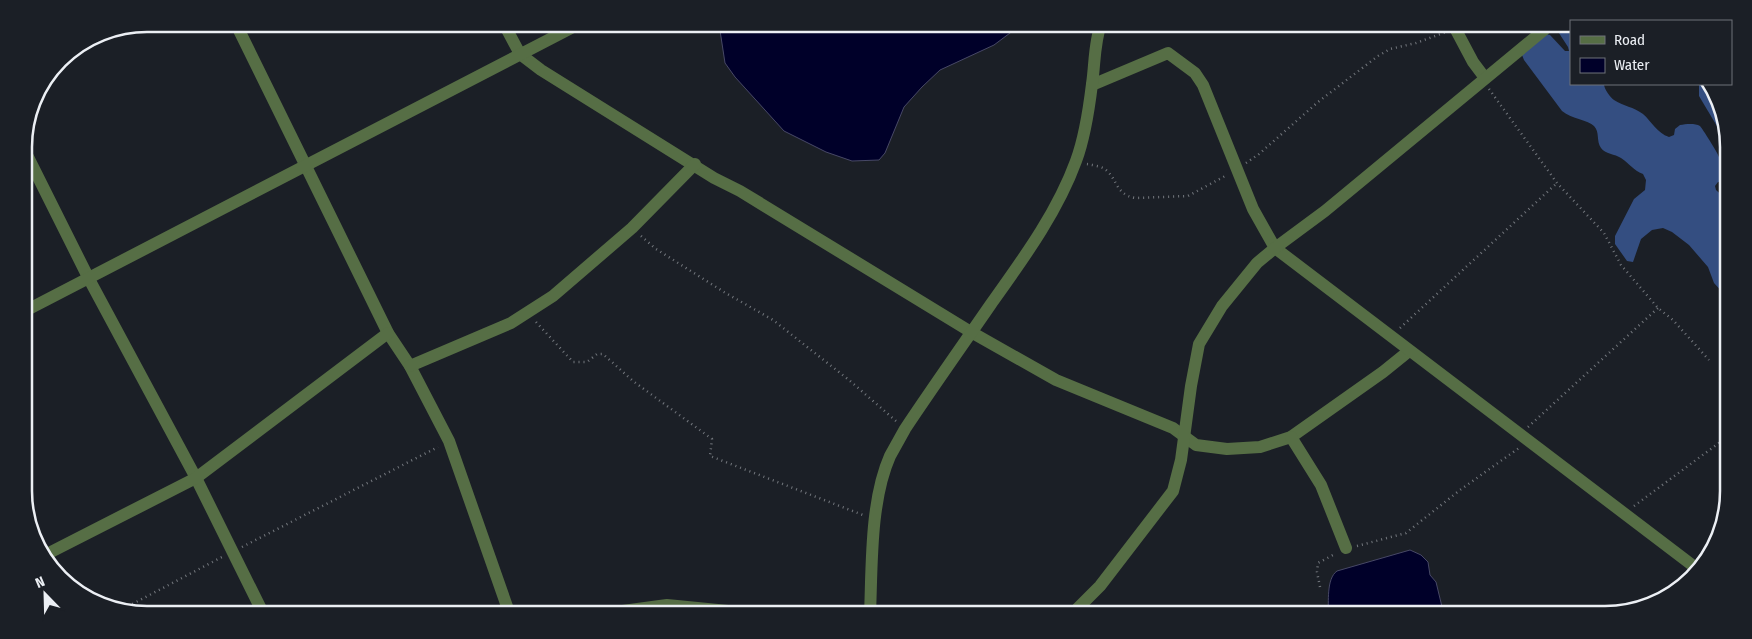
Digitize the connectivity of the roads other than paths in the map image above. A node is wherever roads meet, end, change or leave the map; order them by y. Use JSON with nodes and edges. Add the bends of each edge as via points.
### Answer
{"nodes":[{"id":1,"x":240,"y":32,"type":"edge"},
{"id":2,"x":508,"y":32,"type":"edge"},
{"id":3,"x":563,"y":32,"type":"edge"},
{"id":4,"x":1099,"y":32,"type":"edge"},
{"id":5,"x":1457,"y":32,"type":"edge"},
{"id":6,"x":1542,"y":32,"type":"edge"},
{"id":7,"x":520,"y":54,"type":"junction"},
{"id":8,"x":1483,"y":79,"type":"junction"},
{"id":9,"x":1092,"y":85,"type":"junction"},
{"id":10,"x":306,"y":164,"type":"junction"},
{"id":11,"x":695,"y":164,"type":"junction"},
{"id":12,"x":33,"y":167,"type":"edge"},
{"id":13,"x":1275,"y":248,"type":"junction"},
{"id":14,"x":89,"y":279,"type":"junction"},
{"id":15,"x":33,"y":307,"type":"edge"},
{"id":16,"x":971,"y":332,"type":"junction"},
{"id":17,"x":388,"y":333,"type":"junction"},
{"id":18,"x":1409,"y":351,"type":"junction"},
{"id":19,"x":410,"y":366,"type":"junction"},
{"id":20,"x":1185,"y":436,"type":"junction"},
{"id":21,"x":1291,"y":437,"type":"junction"},
{"id":22,"x":196,"y":478,"type":"junction"},
{"id":23,"x":1346,"y":548,"type":"road end"},
{"id":24,"x":50,"y":552,"type":"edge"},
{"id":25,"x":1692,"y":565,"type":"edge"},
{"id":26,"x":259,"y":606,"type":"edge"},
{"id":27,"x":507,"y":606,"type":"edge"},
{"id":28,"x":660,"y":606,"type":"edge"},
{"id":29,"x":678,"y":606,"type":"edge"},
{"id":30,"x":870,"y":606,"type":"edge"},
{"id":31,"x":1080,"y":606,"type":"edge"}],
"edges":[{"from":1,"to":10,"type":"street"},
{"from":2,"to":7,"type":"street"},
{"from":3,"to":7,"type":"street"},
{"from":4,"to":9,"type":"street"},
{"from":5,"to":8,"type":"street"},
{"from":6,"to":8,"type":"street"},
{"from":7,"to":10,"type":"street"},
{"from":7,"to":11,"type":"street","via":[[540,70]]},
{"from":8,"to":13,"type":"street","via":[[1325,211]]},
{"from":9,"to":13,"type":"street","via":[[1168,53],[1195,73],[1204,85],[1254,209]]},
{"from":9,"to":16,"type":"street","via":[[1076,161],[1047,221]]},
{"from":10,"to":14,"type":"street"},
{"from":10,"to":17,"type":"street"},
{"from":11,"to":16,"type":"street"},
{"from":11,"to":19,"type":"street","via":[[632,228],[552,296],[510,323]]},
{"from":12,"to":14,"type":"street"},
{"from":13,"to":18,"type":"street"},
{"from":13,"to":20,"type":"street","via":[[1257,263],[1222,306],[1199,344],[1190,386]]},
{"from":14,"to":15,"type":"street"},
{"from":14,"to":22,"type":"street"},
{"from":16,"to":20,"type":"street","via":[[1056,380],[1173,428]]},
{"from":16,"to":30,"type":"street","via":[[905,429],[890,458],[875,520]]},
{"from":17,"to":19,"type":"street"},
{"from":17,"to":22,"type":"street"},
{"from":18,"to":21,"type":"street"},
{"from":18,"to":25,"type":"street"},
{"from":19,"to":27,"type":"street","via":[[449,442]]},
{"from":20,"to":21,"type":"street","via":[[1196,445],[1228,449],[1260,447]]},
{"from":20,"to":31,"type":"street","via":[[1172,491],[1100,586]]},
{"from":21,"to":23,"type":"street","via":[[1321,485]]},
{"from":22,"to":24,"type":"street"},
{"from":22,"to":26,"type":"street"},
{"from":28,"to":29,"type":"street"}]}
